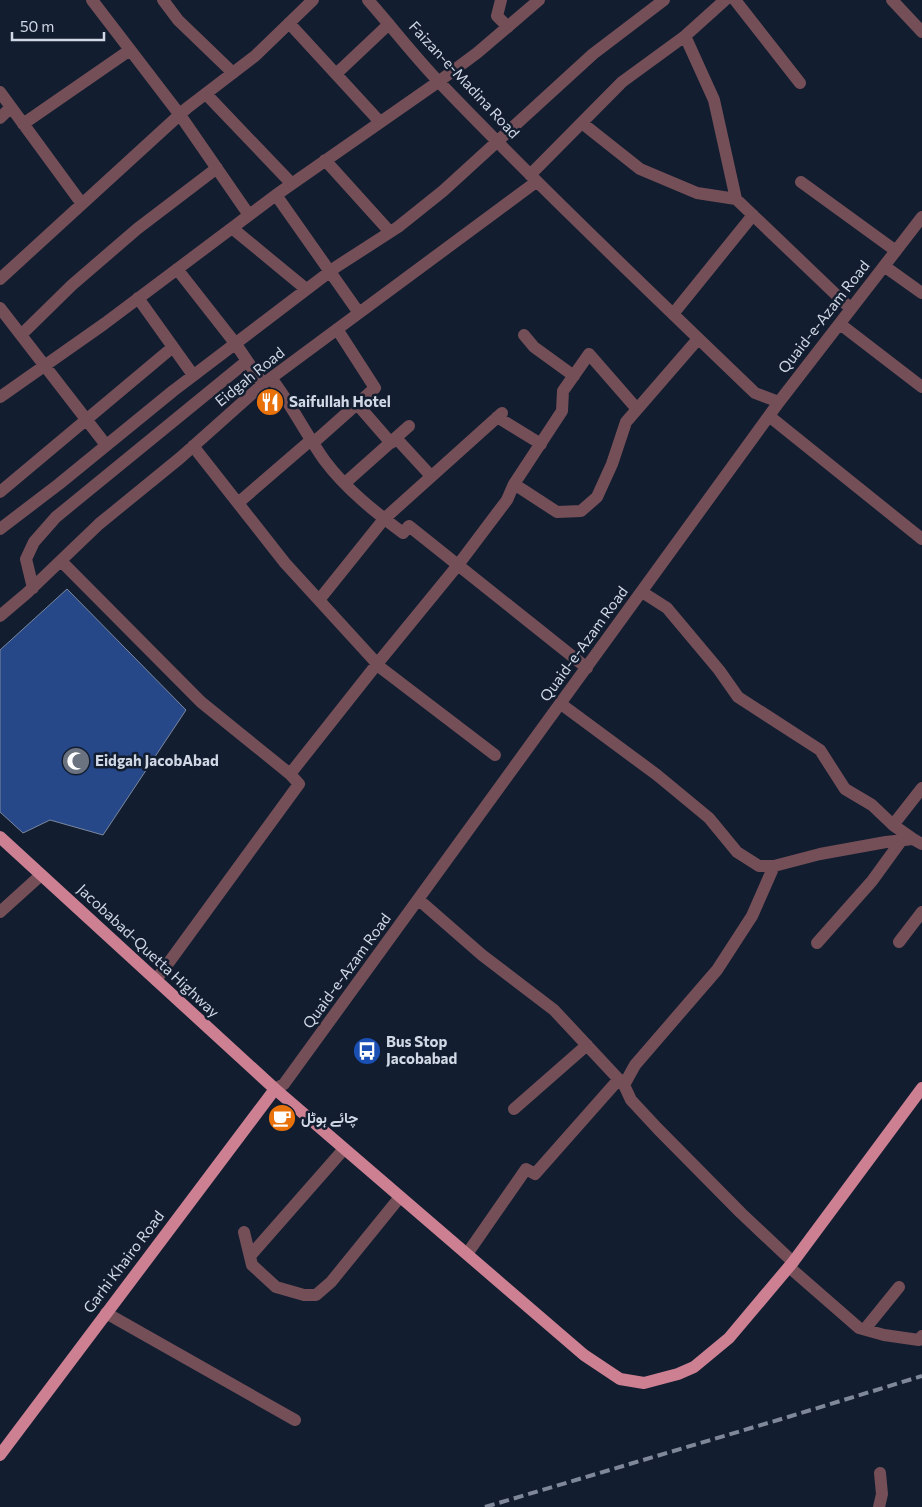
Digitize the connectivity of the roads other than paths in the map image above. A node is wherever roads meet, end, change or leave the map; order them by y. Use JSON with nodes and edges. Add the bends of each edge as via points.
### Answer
{"nodes":[{"id":1,"x":92,"y":0,"type":"edge"},
{"id":2,"x":163,"y":0,"type":"edge"},
{"id":3,"x":313,"y":0,"type":"edge"},
{"id":4,"x":368,"y":0,"type":"edge"},
{"id":5,"x":501,"y":0,"type":"edge"},
{"id":6,"x":539,"y":0,"type":"edge"},
{"id":7,"x":664,"y":0,"type":"edge"},
{"id":8,"x":725,"y":0,"type":"edge"},
{"id":9,"x":735,"y":0,"type":"edge"},
{"id":10,"x":892,"y":0,"type":"edge"},
{"id":11,"x":289,"y":23,"type":"junction"},
{"id":12,"x":389,"y":24,"type":"junction"},
{"id":13,"x":508,"y":27,"type":"junction"},
{"id":14,"x":922,"y":32,"type":"edge"},
{"id":15,"x":685,"y":36,"type":"junction"},
{"id":16,"x":130,"y":50,"type":"junction"},
{"id":17,"x":233,"y":73,"type":"junction"},
{"id":18,"x":336,"y":74,"type":"junction"},
{"id":19,"x":438,"y":82,"type":"junction"},
{"id":20,"x":800,"y":83,"type":"dead end"},
{"id":21,"x":0,"y":92,"type":"edge"},
{"id":22,"x":206,"y":94,"type":"junction"},
{"id":23,"x":11,"y":107,"type":"junction"},
{"id":24,"x":180,"y":115,"type":"junction"},
{"id":25,"x":0,"y":118,"type":"edge"},
{"id":26,"x":380,"y":122,"type":"junction"},
{"id":27,"x":582,"y":123,"type":"junction"},
{"id":28,"x":23,"y":124,"type":"junction"},
{"id":29,"x":498,"y":141,"type":"junction"},
{"id":30,"x":325,"y":160,"type":"junction"},
{"id":31,"x":217,"y":168,"type":"junction"},
{"id":32,"x":533,"y":179,"type":"junction"},
{"id":33,"x":801,"y":182,"type":"dead end"},
{"id":34,"x":292,"y":184,"type":"junction"},
{"id":35,"x":276,"y":194,"type":"junction"},
{"id":36,"x":736,"y":199,"type":"junction"},
{"id":37,"x":82,"y":204,"type":"junction"},
{"id":38,"x":249,"y":215,"type":"junction"},
{"id":39,"x":753,"y":215,"type":"junction"},
{"id":40,"x":922,"y":217,"type":"edge"},
{"id":41,"x":232,"y":228,"type":"junction"},
{"id":42,"x":390,"y":232,"type":"junction"},
{"id":43,"x":896,"y":251,"type":"junction"},
{"id":44,"x":884,"y":266,"type":"junction"},
{"id":45,"x":177,"y":269,"type":"junction"},
{"id":46,"x":330,"y":271,"type":"junction"},
{"id":47,"x":0,"y":279,"type":"edge"},
{"id":48,"x":306,"y":289,"type":"junction"},
{"id":49,"x":922,"y":293,"type":"edge"},
{"id":50,"x":138,"y":298,"type":"junction"},
{"id":51,"x":0,"y":308,"type":"edge"},
{"id":52,"x":851,"y":309,"type":"junction"},
{"id":53,"x":359,"y":313,"type":"junction"},
{"id":54,"x":673,"y":314,"type":"junction"},
{"id":55,"x":840,"y":324,"type":"junction"},
{"id":56,"x":337,"y":329,"type":"junction"},
{"id":57,"x":21,"y":335,"type":"junction"},
{"id":58,"x":524,"y":335,"type":"dead end"},
{"id":59,"x":698,"y":339,"type":"junction"},
{"id":60,"x":235,"y":344,"type":"junction"},
{"id":61,"x":173,"y":347,"type":"junction"},
{"id":62,"x":247,"y":360,"type":"junction"},
{"id":63,"x":44,"y":366,"type":"junction"},
{"id":64,"x":193,"y":375,"type":"junction"},
{"id":65,"x":574,"y":376,"type":"junction"},
{"id":66,"x":267,"y":381,"type":"junction"},
{"id":67,"x":922,"y":387,"type":"edge"},
{"id":68,"x":0,"y":397,"type":"edge"},
{"id":69,"x":779,"y":402,"type":"junction"},
{"id":70,"x":357,"y":404,"type":"junction"},
{"id":71,"x":637,"y":409,"type":"junction"},
{"id":72,"x":769,"y":416,"type":"junction"},
{"id":73,"x":86,"y":419,"type":"junction"},
{"id":74,"x":409,"y":426,"type":"dead end"},
{"id":75,"x":393,"y":440,"type":"junction"},
{"id":76,"x":312,"y":441,"type":"junction"},
{"id":77,"x":106,"y":444,"type":"junction"},
{"id":78,"x":540,"y":444,"type":"junction"},
{"id":79,"x":193,"y":446,"type":"junction"},
{"id":80,"x":432,"y":476,"type":"junction"},
{"id":81,"x":345,"y":483,"type":"junction"},
{"id":82,"x":514,"y":484,"type":"junction"},
{"id":83,"x":0,"y":492,"type":"edge"},
{"id":84,"x":238,"y":503,"type":"junction"},
{"id":85,"x":384,"y":519,"type":"junction"},
{"id":86,"x":0,"y":529,"type":"edge"},
{"id":87,"x":922,"y":539,"type":"edge"},
{"id":88,"x":61,"y":560,"type":"junction"},
{"id":89,"x":458,"y":565,"type":"junction"},
{"id":90,"x":33,"y":588,"type":"junction"},
{"id":91,"x":642,"y":592,"type":"junction"},
{"id":92,"x":319,"y":600,"type":"junction"},
{"id":93,"x":0,"y":616,"type":"edge"},
{"id":94,"x":377,"y":664,"type":"junction"},
{"id":95,"x":587,"y":668,"type":"junction"},
{"id":96,"x":561,"y":704,"type":"junction"},
{"id":97,"x":495,"y":755,"type":"dead end"},
{"id":98,"x":290,"y":774,"type":"junction"},
{"id":99,"x":922,"y":788,"type":"edge"},
{"id":100,"x":893,"y":825,"type":"junction"},
{"id":101,"x":0,"y":837,"type":"edge"},
{"id":102,"x":912,"y":841,"type":"edge"},
{"id":103,"x":774,"y":866,"type":"junction"},
{"id":104,"x":41,"y":875,"type":"junction"},
{"id":105,"x":419,"y":900,"type":"junction"},
{"id":106,"x":0,"y":912,"type":"edge"},
{"id":107,"x":922,"y":912,"type":"edge"},
{"id":108,"x":899,"y":942,"type":"dead end"},
{"id":109,"x":816,"y":943,"type":"dead end"},
{"id":110,"x":156,"y":980,"type":"junction"},
{"id":111,"x":587,"y":1045,"type":"junction"},
{"id":112,"x":622,"y":1082,"type":"junction"},
{"id":113,"x":922,"y":1088,"type":"edge"},
{"id":114,"x":275,"y":1089,"type":"junction"},
{"id":115,"x":514,"y":1109,"type":"dead end"},
{"id":116,"x":344,"y":1149,"type":"junction"},
{"id":117,"x":400,"y":1197,"type":"junction"},
{"id":118,"x":244,"y":1232,"type":"dead end"},
{"id":119,"x":467,"y":1254,"type":"junction"},
{"id":120,"x":250,"y":1256,"type":"junction"},
{"id":121,"x":791,"y":1264,"type":"junction"},
{"id":122,"x":899,"y":1288,"type":"dead end"},
{"id":123,"x":106,"y":1313,"type":"junction"},
{"id":124,"x":865,"y":1329,"type":"junction"},
{"id":125,"x":922,"y":1336,"type":"edge"},
{"id":126,"x":295,"y":1420,"type":"dead end"},
{"id":127,"x":0,"y":1455,"type":"edge"},
{"id":128,"x":880,"y":1473,"type":"dead end"},
{"id":129,"x":879,"y":1507,"type":"edge"}],
"edges":[{"from":1,"to":16,"type":"street"},
{"from":2,"to":17,"type":"street","via":[[178,20]]},
{"from":3,"to":11,"type":"street"},
{"from":4,"to":12,"type":"street","name":"Faizan-e-Madina Road"},
{"from":5,"to":13,"type":"street","via":[[497,16]]},
{"from":6,"to":13,"type":"street"},
{"from":7,"to":29,"type":"street","via":[[593,54]]},
{"from":8,"to":15,"type":"street","name":"Eidgah Road"},
{"from":9,"to":20,"type":"street"},
{"from":10,"to":14,"type":"street"},
{"from":11,"to":17,"type":"street"},
{"from":11,"to":18,"type":"street"},
{"from":12,"to":18,"type":"street"},
{"from":12,"to":19,"type":"street","name":"Faizan-e-Madina Road"},
{"from":13,"to":19,"type":"street"},
{"from":15,"to":27,"type":"street","name":"Eidgah Road","via":[[622,82]]},
{"from":15,"to":36,"type":"street","via":[[714,100]]},
{"from":16,"to":24,"type":"street"},
{"from":16,"to":28,"type":"street"},
{"from":17,"to":22,"type":"street"},
{"from":18,"to":26,"type":"street"},
{"from":19,"to":26,"type":"street"},
{"from":19,"to":29,"type":"street","name":"Faizan-e-Madina Road"},
{"from":21,"to":23,"type":"street"},
{"from":22,"to":24,"type":"street"},
{"from":22,"to":34,"type":"street"},
{"from":23,"to":25,"type":"street"},
{"from":23,"to":28,"type":"street"},
{"from":24,"to":31,"type":"street"},
{"from":24,"to":37,"type":"street"},
{"from":26,"to":30,"type":"street"},
{"from":27,"to":32,"type":"street","name":"Eidgah Road"},
{"from":27,"to":36,"type":"street","via":[[640,169],[698,193]]},
{"from":28,"to":37,"type":"street"},
{"from":29,"to":32,"type":"street","name":"Faizan-e-Madina Road"},
{"from":29,"to":42,"type":"street","via":[[444,191]]},
{"from":30,"to":34,"type":"street"},
{"from":30,"to":42,"type":"street"},
{"from":31,"to":38,"type":"street"},
{"from":31,"to":57,"type":"street","via":[[137,229],[72,285]]},
{"from":32,"to":53,"type":"street","name":"Eidgah Road"},
{"from":32,"to":54,"type":"street","name":"Faizan-e-Madina Road"},
{"from":33,"to":43,"type":"street"},
{"from":34,"to":35,"type":"street"},
{"from":35,"to":38,"type":"street"},
{"from":35,"to":46,"type":"street"},
{"from":36,"to":39,"type":"street"},
{"from":37,"to":47,"type":"street"},
{"from":38,"to":41,"type":"street"},
{"from":39,"to":52,"type":"street"},
{"from":39,"to":54,"type":"street"},
{"from":40,"to":43,"type":"street","name":"Quaid-e-Azam Road"},
{"from":41,"to":45,"type":"street"},
{"from":41,"to":48,"type":"street"},
{"from":42,"to":46,"type":"street"},
{"from":43,"to":44,"type":"street","name":"Quaid-e-Azam Road"},
{"from":44,"to":49,"type":"street"},
{"from":44,"to":52,"type":"street","name":"Quaid-e-Azam Road"},
{"from":45,"to":50,"type":"street"},
{"from":45,"to":60,"type":"street"},
{"from":46,"to":48,"type":"street"},
{"from":46,"to":53,"type":"street"},
{"from":48,"to":60,"type":"street"},
{"from":50,"to":61,"type":"street"},
{"from":50,"to":63,"type":"street"},
{"from":51,"to":57,"type":"street"},
{"from":52,"to":55,"type":"street","name":"Quaid-e-Azam Road"},
{"from":53,"to":56,"type":"street","name":"Eidgah Road"},
{"from":54,"to":59,"type":"street","name":"Faizan-e-Madina Road"},
{"from":55,"to":67,"type":"street"},
{"from":55,"to":69,"type":"street","name":"Quaid-e-Azam Road"},
{"from":56,"to":66,"type":"street","name":"Eidgah Road"},
{"from":56,"to":70,"type":"street","via":[[376,388]]},
{"from":57,"to":63,"type":"street"},
{"from":58,"to":65,"type":"street","via":[[534,347]]},
{"from":59,"to":69,"type":"street","name":"Faizan-e-Madina Road","via":[[755,393]]},
{"from":59,"to":71,"type":"street"},
{"from":60,"to":62,"type":"street"},
{"from":60,"to":64,"type":"street"},
{"from":61,"to":64,"type":"street"},
{"from":61,"to":73,"type":"street"},
{"from":62,"to":66,"type":"street"},
{"from":62,"to":90,"type":"street","via":[[56,517],[34,542],[26,559]]},
{"from":63,"to":68,"type":"street"},
{"from":63,"to":73,"type":"street"},
{"from":64,"to":77,"type":"street"},
{"from":65,"to":71,"type":"street","via":[[589,354]]},
{"from":65,"to":78,"type":"street","via":[[563,391],[562,411]]},
{"from":66,"to":76,"type":"street"},
{"from":66,"to":79,"type":"street","name":"Eidgah Road"},
{"from":69,"to":72,"type":"street","name":"Quaid-e-Azam Road"},
{"from":70,"to":75,"type":"street"},
{"from":70,"to":76,"type":"street"},
{"from":71,"to":82,"type":"street","via":[[626,422],[597,497],[581,511],[558,512]]},
{"from":72,"to":87,"type":"street"},
{"from":72,"to":91,"type":"street","name":"Quaid-e-Azam Road"},
{"from":73,"to":77,"type":"street"},
{"from":73,"to":83,"type":"street"},
{"from":74,"to":75,"type":"street"},
{"from":75,"to":80,"type":"street"},
{"from":75,"to":81,"type":"street"},
{"from":76,"to":81,"type":"street"},
{"from":76,"to":84,"type":"street"},
{"from":77,"to":86,"type":"street"},
{"from":78,"to":80,"type":"street","via":[[499,415]]},
{"from":78,"to":82,"type":"street"},
{"from":79,"to":84,"type":"street"},
{"from":79,"to":88,"type":"street","name":"Eidgah Road"},
{"from":80,"to":85,"type":"street"},
{"from":81,"to":85,"type":"street"},
{"from":82,"to":89,"type":"street","via":[[507,500]]},
{"from":84,"to":92,"type":"street"},
{"from":85,"to":89,"type":"street","via":[[403,534],[409,526]]},
{"from":85,"to":92,"type":"street"},
{"from":88,"to":90,"type":"street","name":"Eidgah Road"},
{"from":88,"to":98,"type":"street","via":[[201,702]]},
{"from":89,"to":94,"type":"street"},
{"from":89,"to":95,"type":"street"},
{"from":90,"to":93,"type":"street","name":"Eidgah Road"},
{"from":91,"to":95,"type":"street","name":"Quaid-e-Azam Road"},
{"from":91,"to":100,"type":"street","via":[[667,608],[738,697],[820,750],[846,789],[872,805]]},
{"from":92,"to":94,"type":"street"},
{"from":94,"to":97,"type":"street"},
{"from":94,"to":98,"type":"street"},
{"from":95,"to":96,"type":"street","name":"Quaid-e-Azam Road"},
{"from":96,"to":103,"type":"street","via":[[709,818],[737,852],[759,866]]},
{"from":96,"to":105,"type":"street","name":"Quaid-e-Azam Road"},
{"from":98,"to":110,"type":"street","via":[[299,784]]},
{"from":99,"to":100,"type":"street"},
{"from":100,"to":102,"type":"street"},
{"from":101,"to":104,"type":"main road","name":"Jacobabad-Quetta Highway"},
{"from":102,"to":103,"type":"street","via":[[820,854]]},
{"from":102,"to":109,"type":"street"},
{"from":103,"to":112,"type":"street","via":[[752,916],[717,970]]},
{"from":104,"to":106,"type":"street"},
{"from":104,"to":110,"type":"main road","name":"Jacobabad-Quetta Highway"},
{"from":105,"to":111,"type":"street","via":[[482,955],[554,1010]]},
{"from":105,"to":114,"type":"street","name":"Quaid-e-Azam Road","via":[[284,1084]]},
{"from":107,"to":108,"type":"street"},
{"from":110,"to":114,"type":"main road","name":"Jacobabad-Quetta Highway"},
{"from":111,"to":112,"type":"street"},
{"from":111,"to":115,"type":"street"},
{"from":112,"to":119,"type":"street","via":[[534,1174],[526,1169]]},
{"from":112,"to":121,"type":"street","via":[[631,1100]]},
{"from":113,"to":121,"type":"main road","name":"Jacobabad-Quetta Highway"},
{"from":114,"to":116,"type":"main road","name":"Jacobabad-Quetta Highway"},
{"from":114,"to":123,"type":"main road","name":"Garhi Khairo Road"},
{"from":116,"to":117,"type":"main road","name":"Jacobabad-Quetta Highway"},
{"from":116,"to":120,"type":"street"},
{"from":117,"to":119,"type":"main road","name":"Jacobabad-Quetta Highway"},
{"from":117,"to":120,"type":"street","via":[[331,1282],[316,1295],[304,1296],[276,1287],[252,1265]]},
{"from":118,"to":120,"type":"street"},
{"from":119,"to":121,"type":"main road","name":"Jacobabad-Quetta Highway","via":[[584,1355],[620,1379],[644,1383],[694,1367],[729,1338]]},
{"from":121,"to":124,"type":"street","via":[[859,1328]]},
{"from":122,"to":124,"type":"street"},
{"from":123,"to":126,"type":"street"},
{"from":123,"to":127,"type":"main road","name":"Garhi Khairo Road"},
{"from":124,"to":125,"type":"street","via":[[919,1340]]},
{"from":128,"to":129,"type":"street","via":[[882,1494]]}]}
